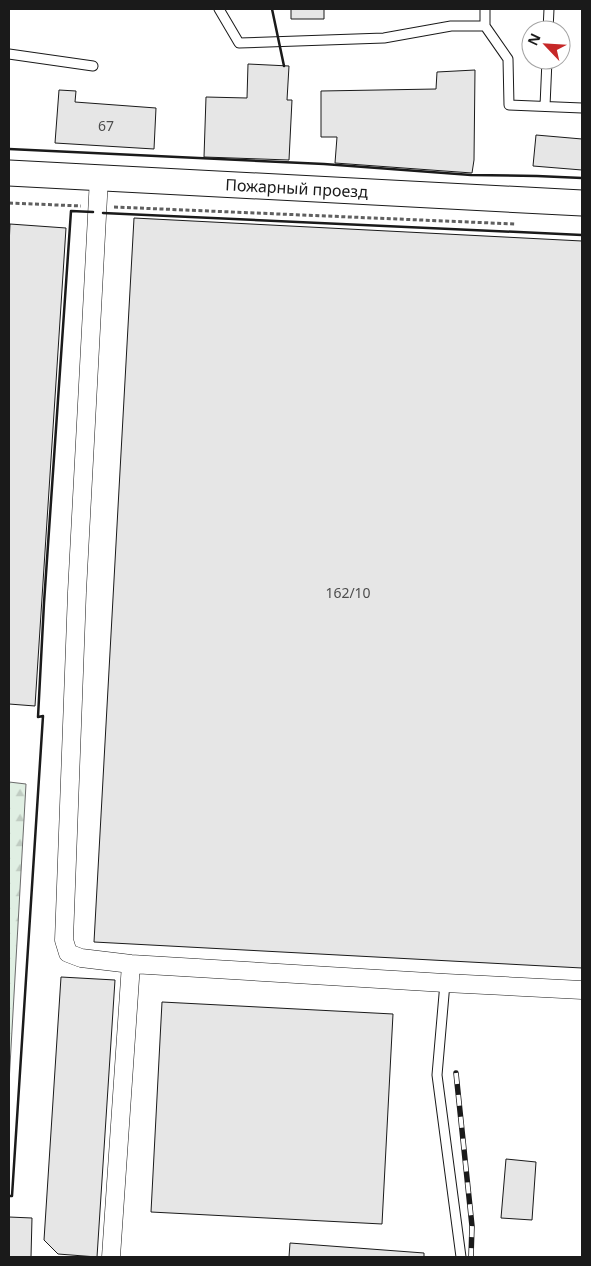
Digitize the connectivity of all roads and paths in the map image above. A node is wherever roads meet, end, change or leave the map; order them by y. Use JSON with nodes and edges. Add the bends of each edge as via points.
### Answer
{"nodes":[{"id":1,"x":219,"y":9,"type":"edge"},
{"id":2,"x":485,"y":9,"type":"edge"},
{"id":3,"x":484,"y":26,"type":"junction"},
{"id":4,"x":9,"y":54,"type":"edge"},
{"id":5,"x":93,"y":66,"type":"dead end"},
{"id":6,"x":547,"y":70,"type":"edge"},
{"id":7,"x":545,"y":106,"type":"junction"},
{"id":8,"x":582,"y":108,"type":"edge"},
{"id":9,"x":9,"y":173,"type":"edge"},
{"id":10,"x":100,"y":178,"type":"junction"},
{"id":11,"x":9,"y":203,"type":"edge"},
{"id":12,"x":582,"y":203,"type":"edge"},
{"id":13,"x":98,"y":206,"type":"junction"},
{"id":14,"x":523,"y":224,"type":"dead end"},
{"id":15,"x":131,"y":964,"type":"junction"},
{"id":16,"x":445,"y":983,"type":"junction"},
{"id":17,"x":582,"y":990,"type":"edge"},
{"id":18,"x":111,"y":1257,"type":"edge"},
{"id":19,"x":461,"y":1257,"type":"edge"}],
"edges":[{"from":1,"to":3,"type":"lane","via":[[238,43],[384,38],[451,26]]},
{"from":2,"to":3,"type":"lane"},
{"from":3,"to":7,"type":"lane","via":[[508,59],[509,105]]},
{"from":4,"to":5,"type":"lane"},
{"from":6,"to":7,"type":"lane"},
{"from":7,"to":8,"type":"lane"},
{"from":9,"to":10,"type":"street","name":"Пожарный проезд"},
{"from":10,"to":12,"type":"street","name":"Пожарный проезд"},
{"from":10,"to":13,"type":"street"},
{"from":11,"to":13,"type":"path"},
{"from":13,"to":14,"type":"path"},
{"from":13,"to":15,"type":"street","via":[[77,592],[64,940],[68,954]]},
{"from":15,"to":16,"type":"street"},
{"from":15,"to":18,"type":"street"},
{"from":16,"to":17,"type":"street"},
{"from":16,"to":19,"type":"lane","via":[[437,1075]]}]}
